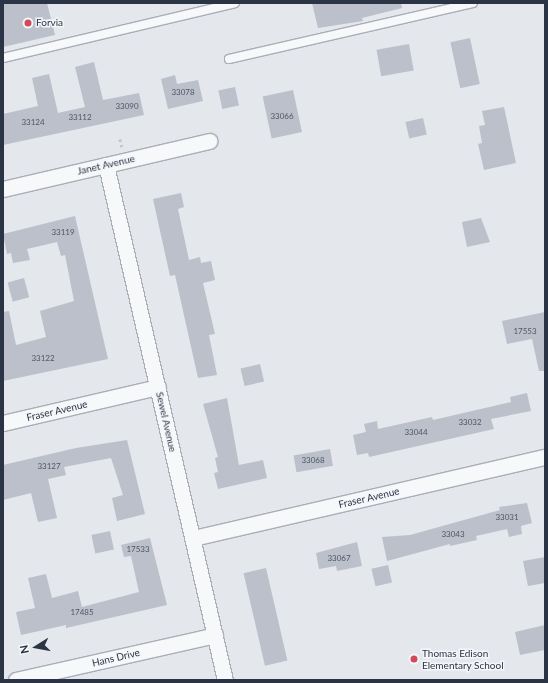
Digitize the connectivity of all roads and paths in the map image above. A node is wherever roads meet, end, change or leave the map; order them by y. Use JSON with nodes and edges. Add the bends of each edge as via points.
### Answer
{"nodes":[{"id":1,"x":235,"y":3,"type":"edge"},
{"id":2,"x":473,"y":3,"type":"edge"},
{"id":3,"x":3,"y":58,"type":"edge"},
{"id":4,"x":229,"y":59,"type":"dead end"},
{"id":5,"x":209,"y":141,"type":"dead end"},
{"id":6,"x":106,"y":165,"type":"junction"},
{"id":7,"x":3,"y":189,"type":"edge"},
{"id":8,"x":158,"y":387,"type":"junction"},
{"id":9,"x":3,"y":423,"type":"edge"},
{"id":10,"x":545,"y":457,"type":"edge"},
{"id":11,"x":192,"y":538,"type":"junction"},
{"id":12,"x":215,"y":635,"type":"junction"},
{"id":13,"x":16,"y":680,"type":"edge"},
{"id":14,"x":225,"y":680,"type":"edge"}],
"edges":[{"from":1,"to":3,"type":"lane"},
{"from":2,"to":4,"type":"lane"},
{"from":5,"to":6,"type":"street","name":"Janet Avenue"},
{"from":6,"to":7,"type":"street","name":"Janet Avenue"},
{"from":6,"to":8,"type":"street","name":"Sewel Avenue"},
{"from":8,"to":9,"type":"street","name":"Fraser Avenue"},
{"from":8,"to":11,"type":"street","name":"Sewel Avenue"},
{"from":10,"to":11,"type":"street","name":"Fraser Avenue"},
{"from":11,"to":12,"type":"street","name":"Sewel Avenue"},
{"from":12,"to":13,"type":"street","name":"Hans Drive"},
{"from":12,"to":14,"type":"street","name":"Sewel Avenue"}]}
